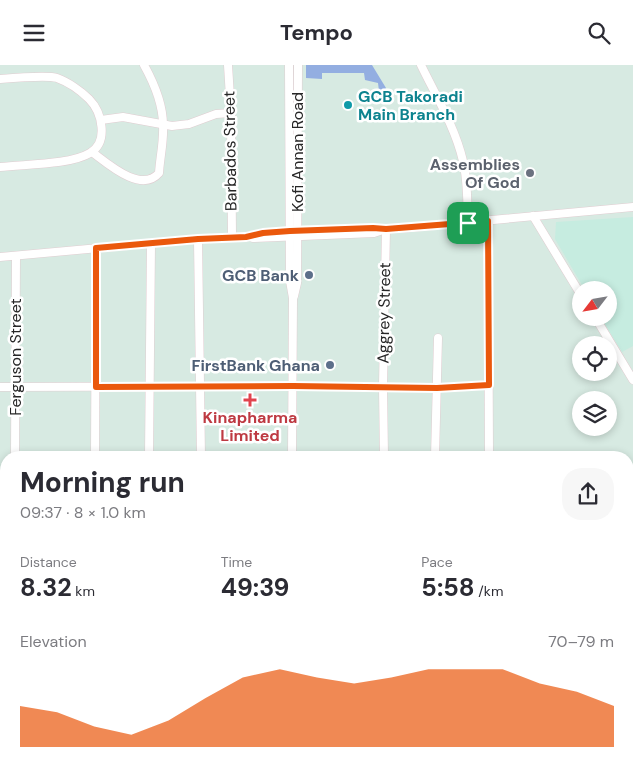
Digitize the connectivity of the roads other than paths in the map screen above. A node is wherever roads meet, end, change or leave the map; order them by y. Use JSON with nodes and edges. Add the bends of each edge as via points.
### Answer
{"nodes":[{"id":1,"x":144,"y":65,"type":"edge"},
{"id":2,"x":228,"y":65,"type":"edge"},
{"id":3,"x":289,"y":65,"type":"edge"},
{"id":4,"x":298,"y":65,"type":"edge"},
{"id":5,"x":421,"y":65,"type":"edge"},
{"id":6,"x":0,"y":79,"type":"edge"},
{"id":7,"x":231,"y":113,"type":"junction"},
{"id":8,"x":101,"y":120,"type":"junction"},
{"id":9,"x":163,"y":125,"type":"junction"},
{"id":10,"x":92,"y":152,"type":"junction"},
{"id":11,"x":0,"y":167,"type":"edge"},
{"id":12,"x":633,"y":207,"type":"edge"},
{"id":13,"x":533,"y":216,"type":"junction"},
{"id":14,"x":488,"y":221,"type":"junction"},
{"id":15,"x":468,"y":223,"type":"junction"},
{"id":16,"x":386,"y":229,"type":"junction"},
{"id":17,"x":293,"y":234,"type":"junction"},
{"id":18,"x":232,"y":237,"type":"junction"},
{"id":19,"x":198,"y":239,"type":"junction"},
{"id":20,"x":150,"y":243,"type":"junction"},
{"id":21,"x":96,"y":248,"type":"junction"},
{"id":22,"x":16,"y":256,"type":"junction"},
{"id":23,"x":0,"y":257,"type":"edge"},
{"id":24,"x":572,"y":281,"type":"edge"},
{"id":25,"x":600,"y":326,"type":"edge"},
{"id":26,"x":438,"y":339,"type":"dead end"},
{"id":27,"x":633,"y":380,"type":"edge"},
{"id":28,"x":489,"y":385,"type":"junction"},
{"id":29,"x":200,"y":386,"type":"junction"},
{"id":30,"x":293,"y":386,"type":"junction"},
{"id":31,"x":0,"y":387,"type":"edge"},
{"id":32,"x":15,"y":387,"type":"junction"},
{"id":33,"x":96,"y":387,"type":"junction"},
{"id":34,"x":149,"y":387,"type":"junction"},
{"id":35,"x":382,"y":387,"type":"junction"},
{"id":36,"x":437,"y":388,"type":"junction"},
{"id":37,"x":15,"y":451,"type":"edge"},
{"id":38,"x":95,"y":451,"type":"edge"},
{"id":39,"x":149,"y":451,"type":"edge"},
{"id":40,"x":201,"y":451,"type":"edge"},
{"id":41,"x":292,"y":451,"type":"edge"},
{"id":42,"x":384,"y":451,"type":"edge"},
{"id":43,"x":435,"y":451,"type":"edge"},
{"id":44,"x":489,"y":451,"type":"edge"}],
"edges":[{"from":1,"to":9,"type":"street","via":[[160,102]]},
{"from":2,"to":7,"type":"street","name":"Barbados Street"},
{"from":3,"to":17,"type":"street","name":"Kofi Annan Road"},
{"from":4,"to":17,"type":"street","name":"Kofi Annan Road"},
{"from":5,"to":15,"type":"street","via":[[460,149]]},
{"from":6,"to":8,"type":"street","via":[[56,78],[91,100]]},
{"from":7,"to":9,"type":"street","via":[[216,114],[189,123]]},
{"from":7,"to":18,"type":"street","name":"Barbados Street"},
{"from":8,"to":9,"type":"street","via":[[123,117]]},
{"from":8,"to":10,"type":"street","via":[[101,138]]},
{"from":9,"to":10,"type":"street","via":[[156,177],[135,179],[122,174]]},
{"from":10,"to":11,"type":"street","via":[[76,159]]},
{"from":12,"to":13,"type":"street"},
{"from":13,"to":14,"type":"street"},
{"from":13,"to":24,"type":"street"},
{"from":14,"to":15,"type":"street"},
{"from":14,"to":28,"type":"street"},
{"from":15,"to":16,"type":"street"},
{"from":16,"to":17,"type":"street","via":[[374,233]]},
{"from":16,"to":35,"type":"street","name":"Aggrey Street"},
{"from":17,"to":18,"type":"street"},
{"from":17,"to":30,"type":"street","name":"Kofi Annan Road","via":[[290,281],[294,298]]},
{"from":18,"to":19,"type":"street"},
{"from":19,"to":20,"type":"street"},
{"from":19,"to":29,"type":"street"},
{"from":20,"to":21,"type":"street"},
{"from":20,"to":34,"type":"street"},
{"from":21,"to":22,"type":"street"},
{"from":21,"to":33,"type":"street"},
{"from":22,"to":23,"type":"street"},
{"from":22,"to":32,"type":"street","name":"Ferguson Street"},
{"from":25,"to":27,"type":"street"},
{"from":26,"to":36,"type":"street"},
{"from":28,"to":36,"type":"street"},
{"from":28,"to":44,"type":"street"},
{"from":29,"to":30,"type":"street"},
{"from":29,"to":34,"type":"street"},
{"from":29,"to":40,"type":"street"},
{"from":30,"to":35,"type":"street"},
{"from":30,"to":41,"type":"street","name":"Kofi Annan Road"},
{"from":31,"to":32,"type":"street"},
{"from":32,"to":33,"type":"street"},
{"from":32,"to":37,"type":"street","name":"Ferguson Street"},
{"from":33,"to":34,"type":"street"},
{"from":33,"to":38,"type":"street"},
{"from":34,"to":39,"type":"street"},
{"from":35,"to":36,"type":"street"},
{"from":35,"to":42,"type":"street","name":"Aggrey Street"},
{"from":36,"to":43,"type":"street"}]}
